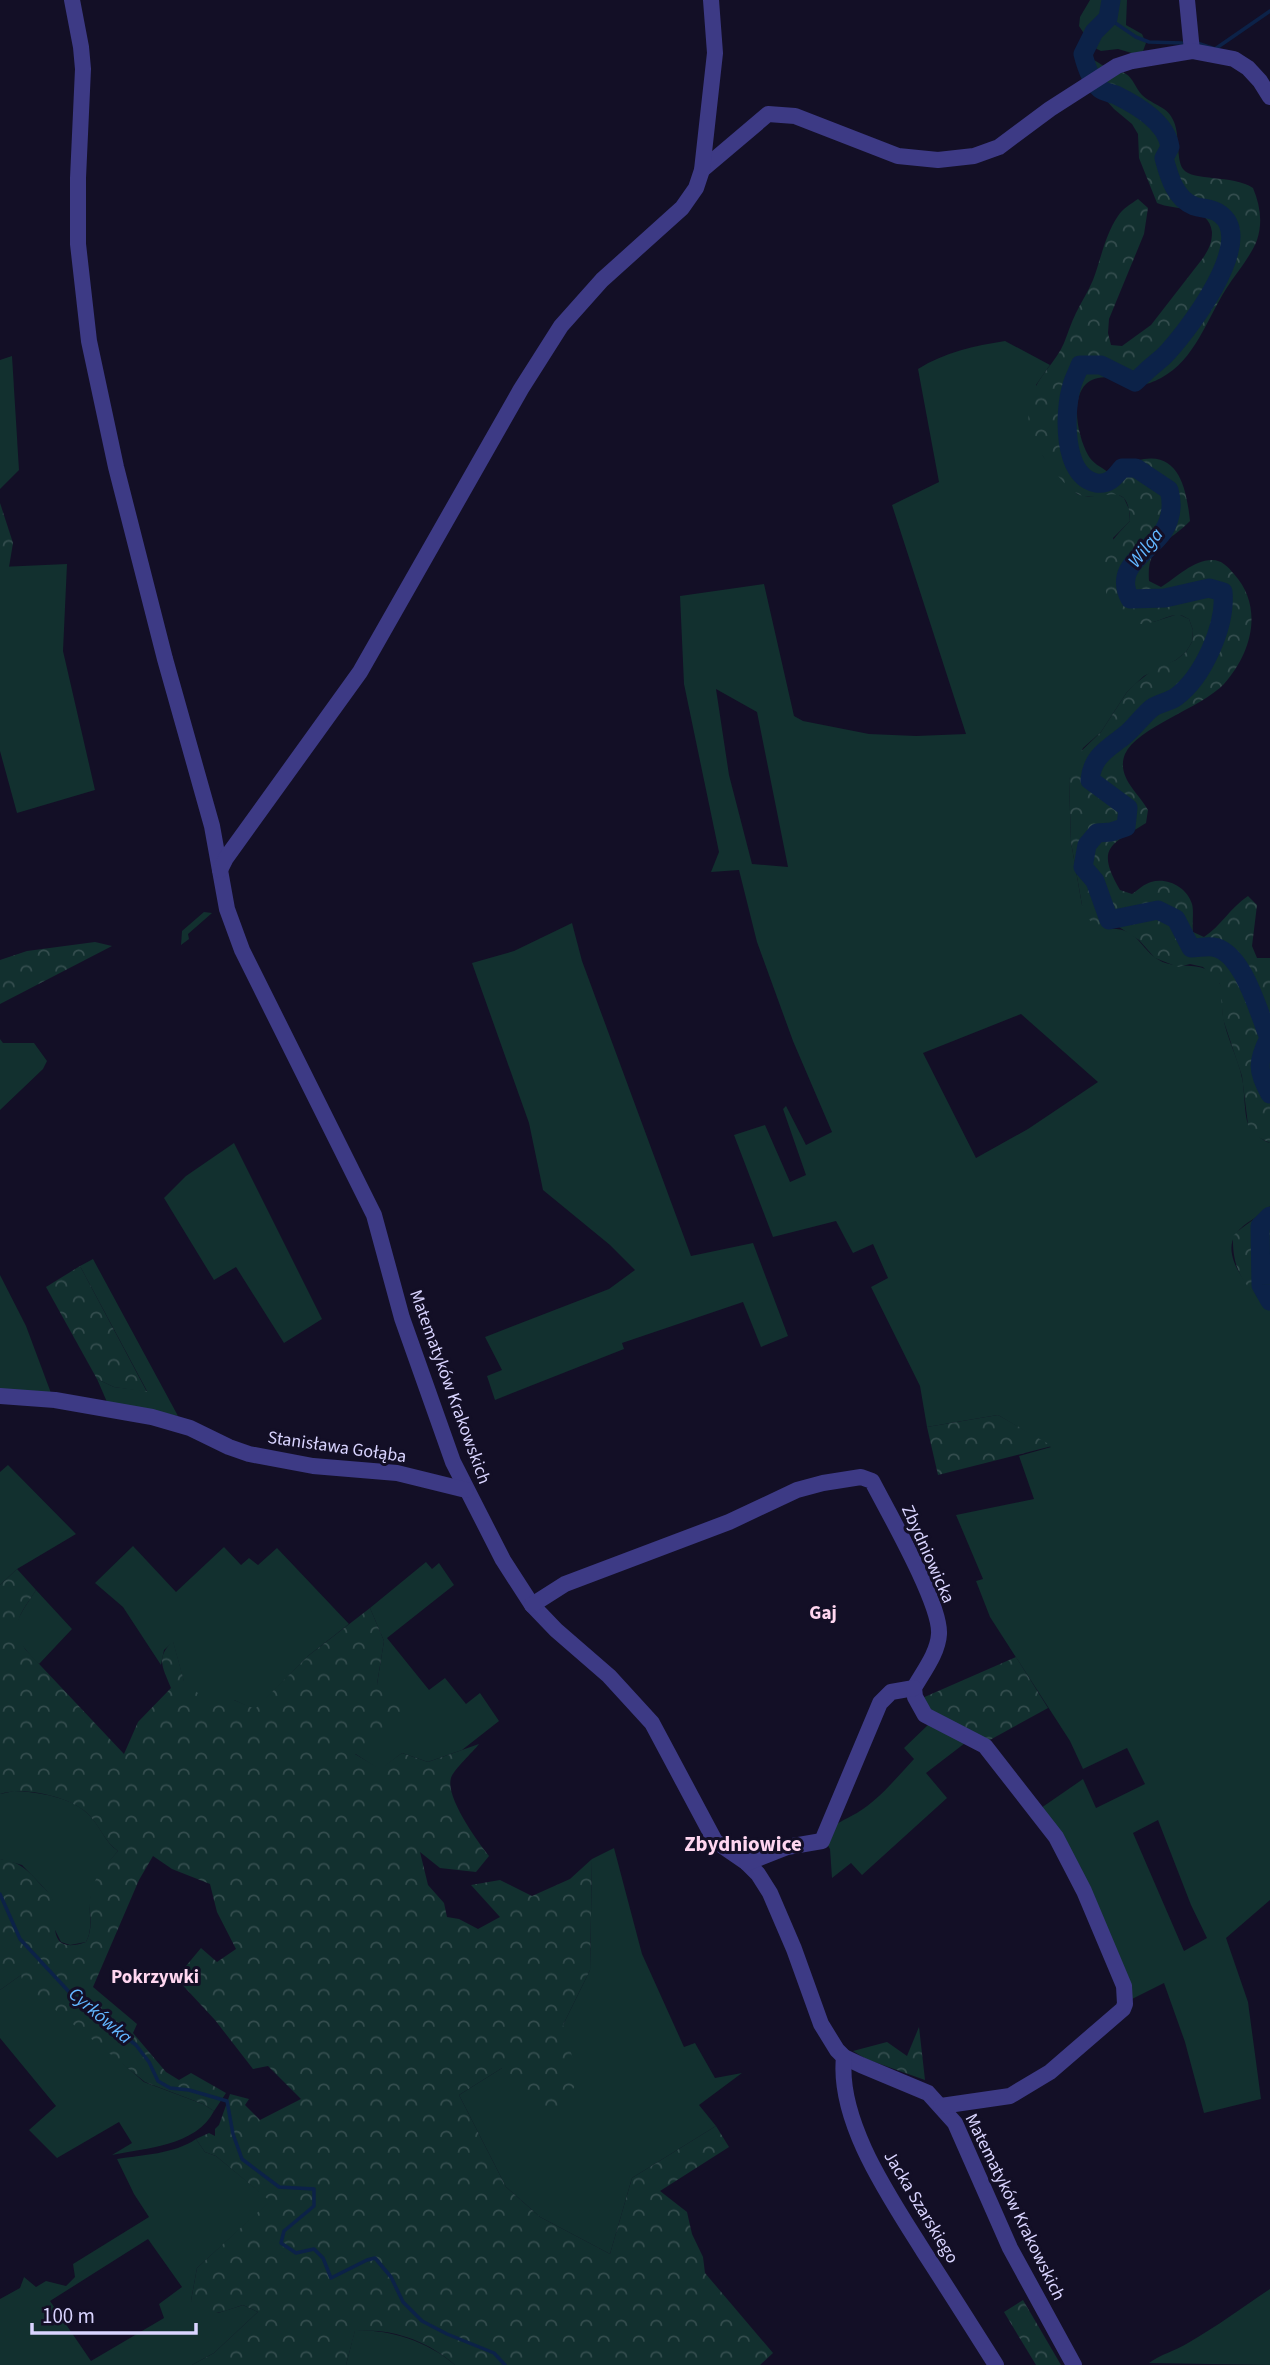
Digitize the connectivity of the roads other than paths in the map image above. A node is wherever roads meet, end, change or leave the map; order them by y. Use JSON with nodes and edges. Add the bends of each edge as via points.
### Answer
{"nodes":[{"id":1,"x":72,"y":0,"type":"edge"},
{"id":2,"x":712,"y":0,"type":"edge"},
{"id":3,"x":1187,"y":0,"type":"edge"},
{"id":4,"x":1192,"y":51,"type":"junction"},
{"id":5,"x":1270,"y":97,"type":"edge"},
{"id":6,"x":702,"y":170,"type":"junction"},
{"id":7,"x":220,"y":870,"type":"junction"},
{"id":8,"x":0,"y":1396,"type":"edge"},
{"id":9,"x":466,"y":1490,"type":"junction"},
{"id":10,"x":532,"y":1605,"type":"junction"},
{"id":11,"x":914,"y":1688,"type":"junction"},
{"id":12,"x":747,"y":1863,"type":"junction"},
{"id":13,"x":844,"y":2057,"type":"junction"},
{"id":14,"x":941,"y":2106,"type":"junction"},
{"id":15,"x":996,"y":2365,"type":"edge"},
{"id":16,"x":1074,"y":2365,"type":"edge"}],
"edges":[{"from":1,"to":7,"type":"street","name":"Matematyków Krakowskich","via":[[83,69],[78,244],[89,341],[116,467],[210,817]]},
{"from":2,"to":6,"type":"street","via":[[715,53]]},
{"from":3,"to":4,"type":"street"},
{"from":4,"to":5,"type":"street","via":[[1234,59],[1261,81]]},
{"from":4,"to":6,"type":"street","via":[[1117,65],[999,147],[974,156],[938,160],[898,156],[795,116],[768,114]]},
{"from":6,"to":7,"type":"street","via":[[682,208],[602,280],[561,326],[360,672]]},
{"from":7,"to":9,"type":"street","name":"Matematyków Krakowskich","via":[[227,909],[242,950],[374,1215],[402,1318]]},
{"from":8,"to":9,"type":"street","name":"Stanisława Gołąba","via":[[96,1406],[176,1423],[249,1454],[313,1466],[397,1473]]},
{"from":9,"to":10,"type":"street","name":"Matematyków Krakowskich"},
{"from":10,"to":11,"type":"street","name":"Zbydniowicka","via":[[565,1584],[729,1522],[797,1490],[861,1477],[872,1481],[923,1582],[939,1633]]},
{"from":10,"to":12,"type":"street","name":"Matematyków Krakowskich","via":[[652,1723],[715,1841]]},
{"from":11,"to":12,"type":"street","via":[[891,1692],[880,1703],[822,1841],[787,1847]]},
{"from":11,"to":14,"type":"street","via":[[925,1715],[985,1746],[1056,1837],[1124,1986],[1123,2009],[1050,2073],[1010,2096]]},
{"from":12,"to":13,"type":"street","name":"Matematyków Krakowskich","via":[[770,1893],[821,2024]]},
{"from":13,"to":14,"type":"street","name":"Matematyków Krakowskich","via":[[928,2093]]},
{"from":13,"to":15,"type":"street","name":"Jacka Szarskiego","via":[[847,2095],[876,2174]]},
{"from":14,"to":16,"type":"street","name":"Matematyków Krakowskich","via":[[955,2123],[1010,2248]]}]}
